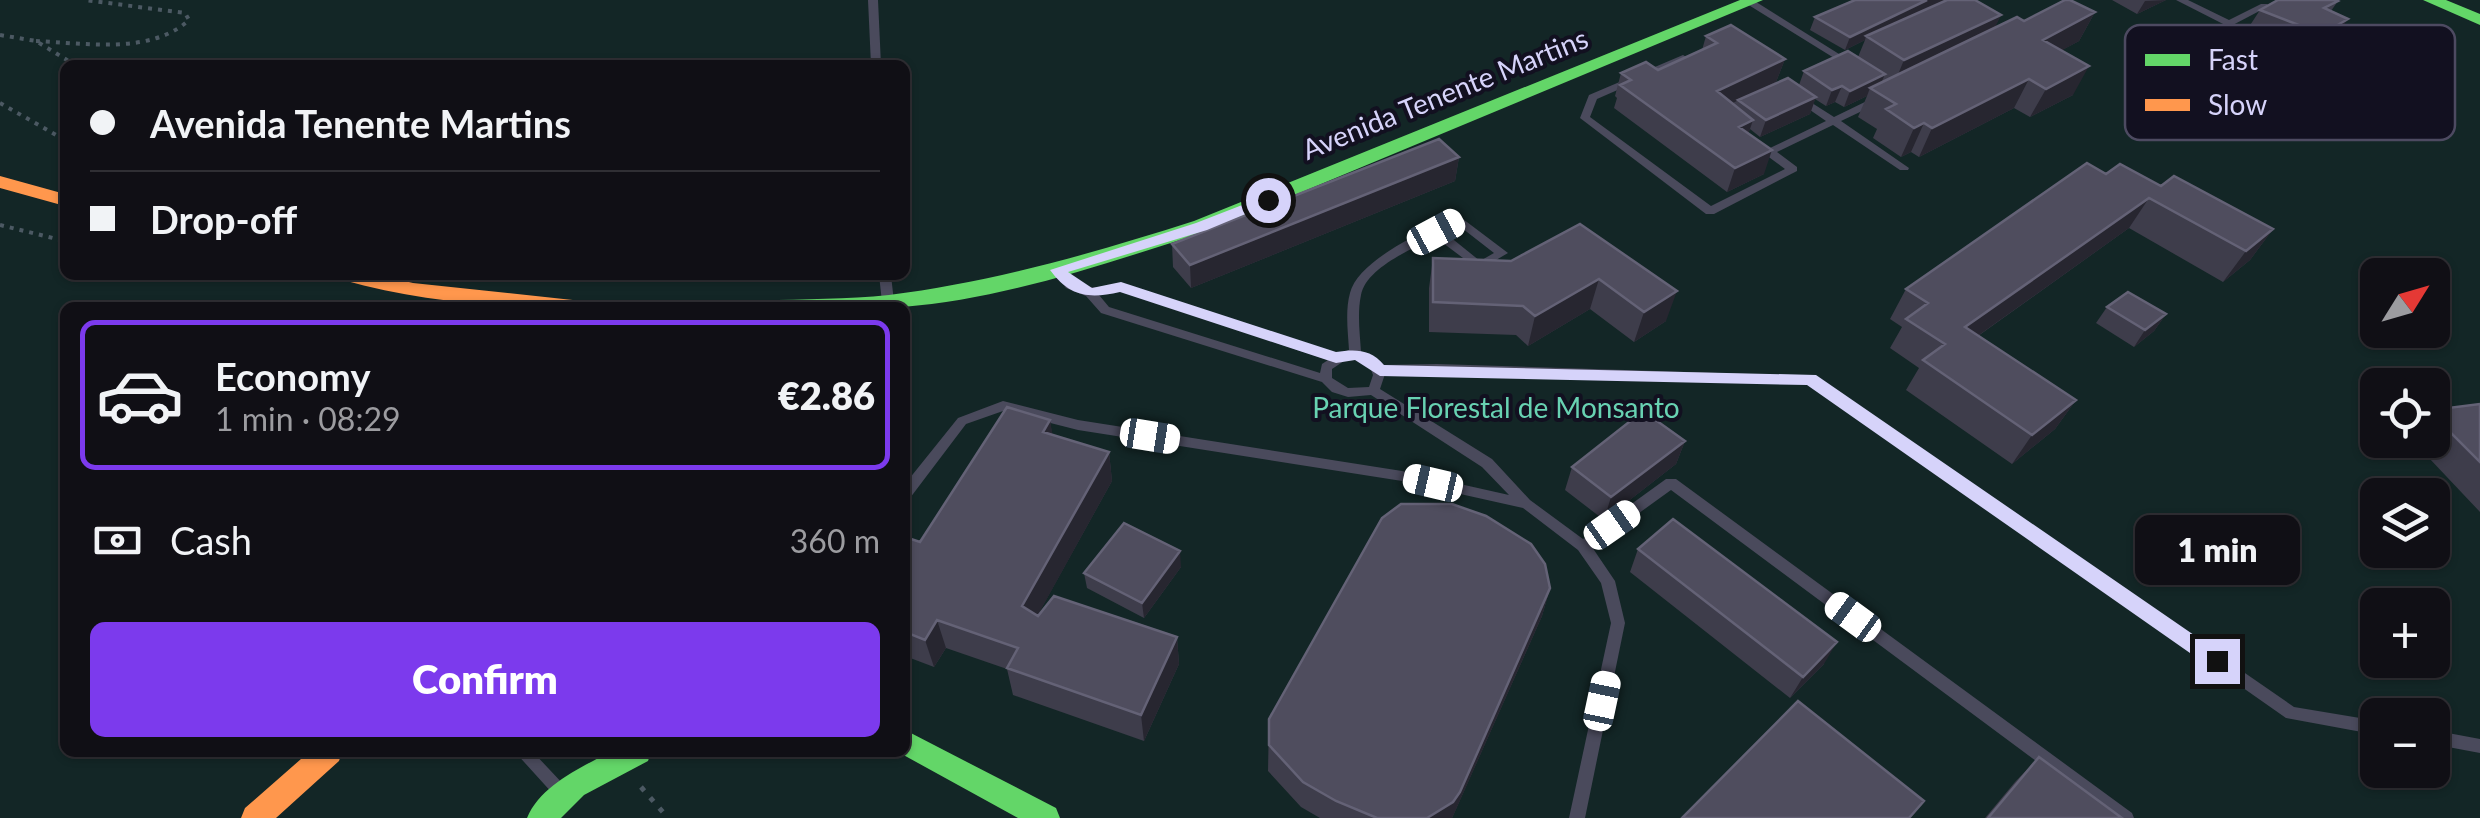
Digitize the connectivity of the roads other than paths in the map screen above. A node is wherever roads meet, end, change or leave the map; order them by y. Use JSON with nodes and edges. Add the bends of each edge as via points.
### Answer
{"nodes":[{"id":1,"x":872,"y":0,"type":"edge"},
{"id":2,"x":2181,"y":0,"type":"edge"},
{"id":3,"x":2431,"y":0,"type":"edge"},
{"id":4,"x":1752,"y":1,"type":"edge"},
{"id":5,"x":2264,"y":6,"type":"edge"},
{"id":6,"x":2480,"y":20,"type":"edge"},
{"id":7,"x":1857,"y":52,"type":"edge"},
{"id":8,"x":1683,"y":58,"type":"edge"},
{"id":9,"x":1842,"y":59,"type":"junction"},
{"id":10,"x":876,"y":60,"type":"edge"},
{"id":11,"x":1826,"y":66,"type":"edge"},
{"id":12,"x":1868,"y":75,"type":"edge"},
{"id":13,"x":1894,"y":92,"type":"edge"},
{"id":14,"x":1795,"y":95,"type":"edge"},
{"id":15,"x":1834,"y":121,"type":"junction"},
{"id":16,"x":1744,"y":134,"type":"edge"},
{"id":17,"x":1769,"y":152,"type":"junction"},
{"id":18,"x":1904,"y":168,"type":"dead end"},
{"id":19,"x":0,"y":182,"type":"edge"},
{"id":20,"x":60,"y":199,"type":"edge"},
{"id":21,"x":1436,"y":232,"type":"junction"},
{"id":22,"x":1058,"y":270,"type":"junction"},
{"id":23,"x":371,"y":280,"type":"edge"},
{"id":24,"x":886,"y":280,"type":"edge"},
{"id":25,"x":1090,"y":293,"type":"junction"},
{"id":26,"x":526,"y":302,"type":"edge"},
{"id":27,"x":888,"y":302,"type":"joint"},
{"id":28,"x":1355,"y":354,"type":"junction"},
{"id":29,"x":1336,"y":358,"type":"junction"},
{"id":30,"x":1380,"y":370,"type":"junction"},
{"id":31,"x":1326,"y":380,"type":"junction"},
{"id":32,"x":1373,"y":390,"type":"junction"},
{"id":33,"x":910,"y":488,"type":"edge"},
{"id":34,"x":1526,"y":504,"type":"junction"},
{"id":35,"x":1583,"y":546,"type":"junction"},
{"id":36,"x":2360,"y":725,"type":"edge"},
{"id":37,"x":2450,"y":740,"type":"edge"},
{"id":38,"x":910,"y":745,"type":"edge"},
{"id":39,"x":2480,"y":746,"type":"edge"},
{"id":40,"x":323,"y":757,"type":"edge"},
{"id":41,"x":527,"y":757,"type":"edge"},
{"id":42,"x":629,"y":757,"type":"edge"},
{"id":43,"x":564,"y":795,"type":"junction"},
{"id":44,"x":255,"y":818,"type":"edge"},
{"id":45,"x":541,"y":818,"type":"edge"},
{"id":46,"x":1046,"y":818,"type":"edge"},
{"id":47,"x":1577,"y":818,"type":"edge"},
{"id":48,"x":2126,"y":818,"type":"edge"}],
"edges":[{"from":1,"to":10,"type":"lane"},
{"from":2,"to":5,"type":"lane","via":[[2229,24]]},
{"from":3,"to":6,"type":"street"},
{"from":4,"to":9,"type":"lane"},
{"from":4,"to":22,"type":"street","name":"Avenida Tenente Martins","via":[[1202,226]]},
{"from":7,"to":9,"type":"lane"},
{"from":8,"to":17,"type":"lane","via":[[1593,97],[1585,118],[1710,211],[1793,169]]},
{"from":9,"to":11,"type":"lane"},
{"from":9,"to":12,"type":"lane"},
{"from":13,"to":15,"type":"lane"},
{"from":14,"to":15,"type":"lane"},
{"from":15,"to":17,"type":"lane"},
{"from":15,"to":18,"type":"lane"},
{"from":16,"to":17,"type":"lane"},
{"from":19,"to":20,"type":"street"},
{"from":21,"to":21,"type":"lane","via":[[1479,266],[1502,253],[1459,220]]},
{"from":21,"to":28,"type":"lane","via":[[1367,271],[1356,288]]},
{"from":22,"to":25,"type":"lane","via":[[1070,285]]},
{"from":22,"to":27,"type":"street","name":"Avenida Tenente Martins"},
{"from":23,"to":26,"type":"street"},
{"from":24,"to":27,"type":"lane"},
{"from":25,"to":29,"type":"lane","via":[[1121,287]]},
{"from":25,"to":31,"type":"lane","via":[[1105,310]]},
{"from":28,"to":29,"type":"lane"},
{"from":28,"to":30,"type":"lane"},
{"from":29,"to":31,"type":"lane","via":[[1326,367]]},
{"from":30,"to":32,"type":"lane"},
{"from":30,"to":36,"type":"lane","via":[[1811,380],[2291,712]]},
{"from":31,"to":32,"type":"lane","via":[[1337,391]]},
{"from":32,"to":34,"type":"lane","via":[[1487,464]]},
{"from":33,"to":34,"type":"lane","via":[[962,421],[1003,406]]},
{"from":34,"to":35,"type":"lane"},
{"from":35,"to":47,"type":"lane","via":[[1608,581],[1618,624]]},
{"from":35,"to":48,"type":"lane","via":[[1671,482]]},
{"from":37,"to":39,"type":"lane"},
{"from":38,"to":46,"type":"street"},
{"from":40,"to":44,"type":"street"},
{"from":41,"to":43,"type":"lane"},
{"from":42,"to":43,"type":"street"},
{"from":43,"to":45,"type":"street"}]}
